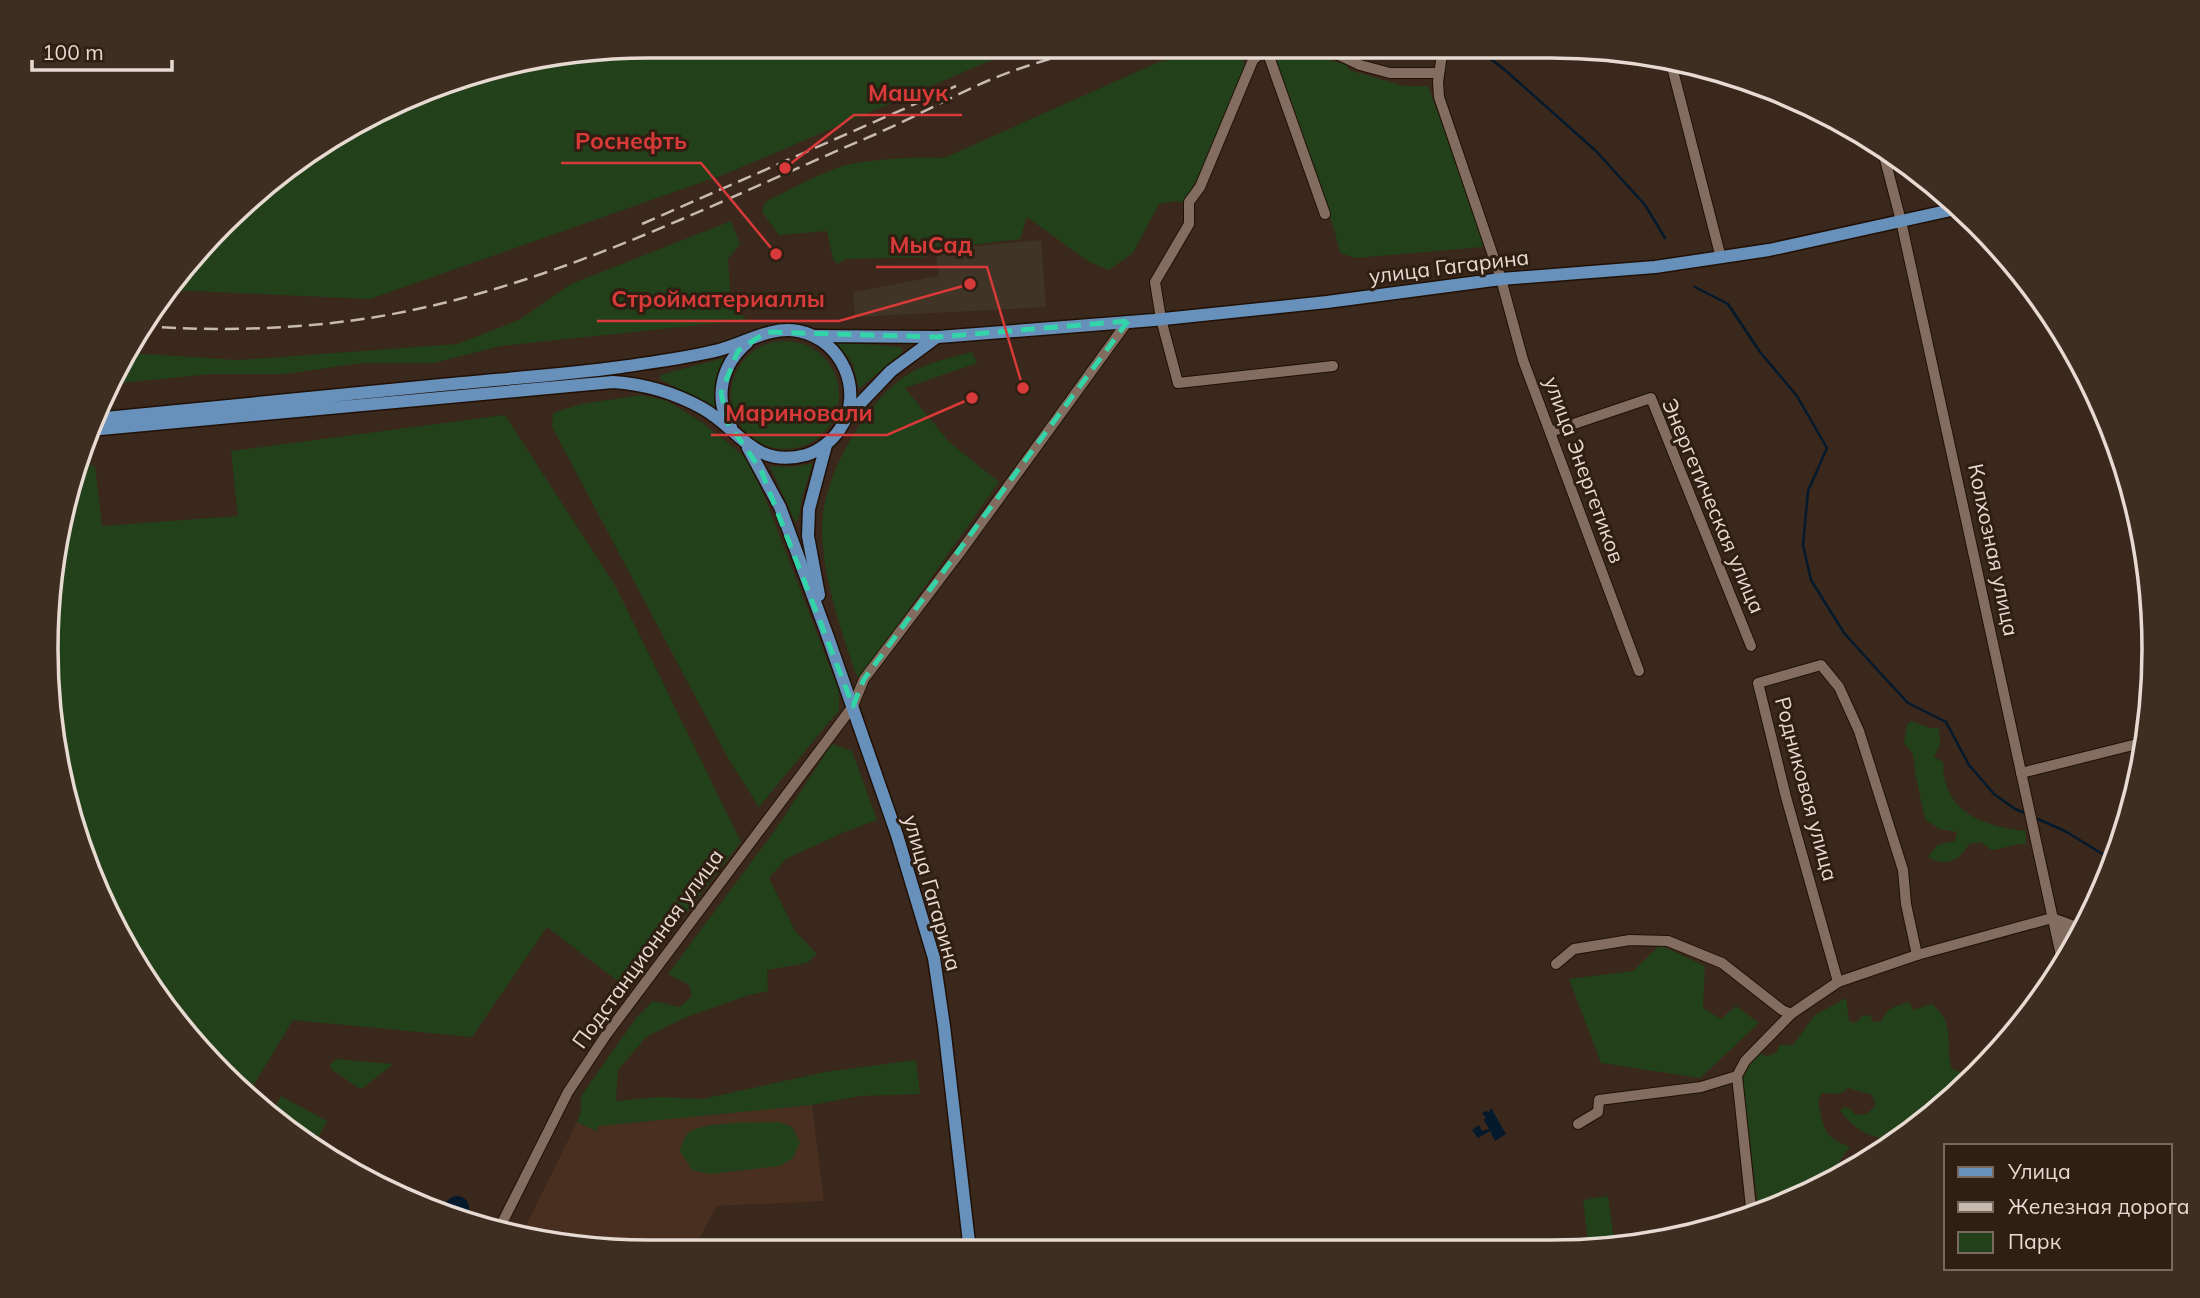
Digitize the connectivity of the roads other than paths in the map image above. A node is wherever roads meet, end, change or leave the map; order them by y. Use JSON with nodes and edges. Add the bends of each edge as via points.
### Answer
{"nodes":[{"id":1,"x":1255,"y":58,"type":"edge"},
{"id":2,"x":1272,"y":58,"type":"edge"},
{"id":3,"x":1345,"y":58,"type":"edge"},
{"id":4,"x":1441,"y":58,"type":"edge"},
{"id":5,"x":1673,"y":71,"type":"edge"},
{"id":6,"x":1439,"y":73,"type":"junction"},
{"id":7,"x":1885,"y":162,"type":"edge"},
{"id":8,"x":1948,"y":211,"type":"edge"},
{"id":9,"x":1325,"y":214,"type":"dead end"},
{"id":10,"x":1901,"y":221,"type":"junction"},
{"id":11,"x":1721,"y":258,"type":"junction"},
{"id":12,"x":1501,"y":279,"type":"junction"},
{"id":13,"x":1161,"y":319,"type":"junction"},
{"id":14,"x":1128,"y":321,"type":"junction"},
{"id":15,"x":815,"y":336,"type":"junction"},
{"id":16,"x":938,"y":337,"type":"junction"},
{"id":17,"x":750,"y":340,"type":"junction"},
{"id":18,"x":1333,"y":366,"type":"dead end"},
{"id":19,"x":105,"y":418,"type":"edge"},
{"id":20,"x":846,"y":418,"type":"junction"},
{"id":21,"x":101,"y":429,"type":"edge"},
{"id":22,"x":1550,"y":432,"type":"junction"},
{"id":23,"x":741,"y":440,"type":"junction"},
{"id":24,"x":826,"y":445,"type":"junction"},
{"id":25,"x":828,"y":637,"type":"junction"},
{"id":26,"x":1751,"y":646,"type":"dead end"},
{"id":27,"x":1639,"y":671,"type":"dead end"},
{"id":28,"x":853,"y":706,"type":"junction"},
{"id":29,"x":2134,"y":745,"type":"edge"},
{"id":30,"x":2021,"y":773,"type":"junction"},
{"id":31,"x":2055,"y":919,"type":"junction"},
{"id":32,"x":2073,"y":926,"type":"edge"},
{"id":33,"x":2066,"y":939,"type":"edge"},
{"id":34,"x":2060,"y":949,"type":"edge"},
{"id":35,"x":1917,"y":955,"type":"junction"},
{"id":36,"x":1556,"y":964,"type":"dead end"},
{"id":37,"x":1838,"y":982,"type":"junction"},
{"id":38,"x":1791,"y":1014,"type":"junction"},
{"id":39,"x":1737,"y":1076,"type":"junction"},
{"id":40,"x":1578,"y":1124,"type":"dead end"},
{"id":41,"x":1751,"y":1205,"type":"edge"},
{"id":42,"x":503,"y":1222,"type":"edge"},
{"id":43,"x":969,"y":1240,"type":"edge"}],
"edges":[{"from":1,"to":13,"type":"street","via":[[1200,187],[1189,202],[1189,224],[1155,282]]},
{"from":2,"to":9,"type":"street"},
{"from":3,"to":6,"type":"street","via":[[1391,73]]},
{"from":4,"to":6,"type":"street","name":"улица Энергетиков"},
{"from":5,"to":11,"type":"street"},
{"from":6,"to":12,"type":"street","name":"улица Энергетиков","via":[[1439,97]]},
{"from":7,"to":10,"type":"street","name":"Колхозная улица"},
{"from":8,"to":10,"type":"main road","name":"улица Гагарина"},
{"from":10,"to":11,"type":"main road","name":"улица Гагарина"},
{"from":10,"to":30,"type":"street","name":"Колхозная улица"},
{"from":11,"to":12,"type":"main road","name":"улица Гагарина"},
{"from":12,"to":13,"type":"main road","name":"улица Гагарина"},
{"from":12,"to":22,"type":"street","name":"улица Энергетиков","via":[[1523,360]]},
{"from":13,"to":14,"type":"main road","name":"улица Гагарина"},
{"from":13,"to":18,"type":"street","via":[[1178,383]]},
{"from":14,"to":16,"type":"main road","name":"улица Гагарина"},
{"from":14,"to":28,"type":"street","name":"Подстанционная улица","via":[[864,679]]},
{"from":15,"to":16,"type":"main road","name":"улица Гагарина"},
{"from":15,"to":17,"type":"main road","via":[[778,330]]},
{"from":15,"to":20,"type":"main road","via":[[839,357],[846,371],[850,402]]},
{"from":16,"to":20,"type":"main road","via":[[891,371]]},
{"from":17,"to":19,"type":"main road","via":[[693,356],[617,368]]},
{"from":17,"to":23,"type":"main road","via":[[729,363],[721,393],[723,408]]},
{"from":20,"to":24,"type":"main road"},
{"from":21,"to":23,"type":"main road","via":[[613,383],[648,386],[681,397],[716,416]]},
{"from":22,"to":26,"type":"street","name":"Энергетическая улица","via":[[1651,398]]},
{"from":22,"to":27,"type":"street","name":"улица Энергетиков"},
{"from":23,"to":24,"type":"main road","via":[[761,454],[777,458],[803,456]]},
{"from":23,"to":25,"type":"main road","via":[[780,507]]},
{"from":24,"to":25,"type":"main road","via":[[809,509],[808,536]]},
{"from":25,"to":28,"type":"main road","name":"улица Гагарина"},
{"from":28,"to":42,"type":"street","name":"Подстанционная улица","via":[[568,1092]]},
{"from":28,"to":43,"type":"main road","name":"улица Гагарина","via":[[933,958]]},
{"from":29,"to":30,"type":"street"},
{"from":30,"to":31,"type":"street","name":"Колхозная улица"},
{"from":31,"to":32,"type":"street"},
{"from":31,"to":33,"type":"street","name":"Колхозная улица"},
{"from":31,"to":34,"type":"street","name":"Колхозная улица"},
{"from":31,"to":35,"type":"street"},
{"from":35,"to":37,"type":"street"},
{"from":35,"to":37,"type":"street","name":"Родниковая улица","via":[[1903,870],[1859,731],[1839,687],[1821,665],[1758,683]]},
{"from":36,"to":38,"type":"street","via":[[1574,949],[1630,940],[1668,941],[1723,963]]},
{"from":37,"to":38,"type":"street"},
{"from":38,"to":39,"type":"street","via":[[1745,1061]]},
{"from":39,"to":40,"type":"street","via":[[1701,1087],[1599,1100],[1598,1112]]},
{"from":39,"to":41,"type":"street"}]}
